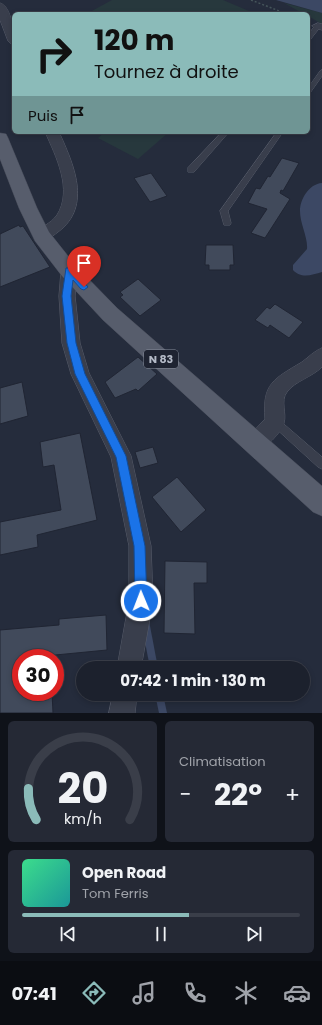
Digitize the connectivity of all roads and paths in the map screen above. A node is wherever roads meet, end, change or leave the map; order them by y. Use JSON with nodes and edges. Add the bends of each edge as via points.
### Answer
{"nodes":[{"id":1,"x":251,"y":0,"type":"edge"},
{"id":2,"x":0,"y":6,"type":"edge"},
{"id":3,"x":282,"y":12,"type":"edge"},
{"id":4,"x":320,"y":26,"type":"edge"},
{"id":5,"x":12,"y":36,"type":"edge"},
{"id":6,"x":310,"y":37,"type":"edge"},
{"id":7,"x":322,"y":72,"type":"edge"},
{"id":8,"x":310,"y":89,"type":"edge"},
{"id":9,"x":53,"y":134,"type":"edge"},
{"id":10,"x":224,"y":134,"type":"edge"},
{"id":11,"x":279,"y":134,"type":"edge"},
{"id":12,"x":0,"y":138,"type":"edge"},
{"id":13,"x":191,"y":170,"type":"dead end"},
{"id":14,"x":227,"y":223,"type":"dead end"},
{"id":15,"x":42,"y":236,"type":"junction"},
{"id":16,"x":69,"y":271,"type":"junction"},
{"id":17,"x":322,"y":356,"type":"edge"},
{"id":18,"x":275,"y":422,"type":"junction"},
{"id":19,"x":255,"y":444,"type":"junction"},
{"id":20,"x":322,"y":464,"type":"edge"},
{"id":21,"x":322,"y":503,"type":"edge"},
{"id":22,"x":131,"y":661,"type":"edge"},
{"id":23,"x":124,"y":701,"type":"edge"},
{"id":24,"x":122,"y":713,"type":"edge"}],
"edges":[{"from":1,"to":3,"type":"path"},
{"from":2,"to":5,"type":"street"},
{"from":4,"to":6,"type":"lane"},
{"from":7,"to":8,"type":"lane"},
{"from":9,"to":15,"type":"street","via":[[70,179],[70,204],[63,219]]},
{"from":10,"to":13,"type":"lane"},
{"from":11,"to":14,"type":"lane","via":[[224,211]]},
{"from":12,"to":15,"type":"main road","number":"N 83"},
{"from":15,"to":16,"type":"main road","number":"N 83"},
{"from":16,"to":19,"type":"main road","number":"N 83","via":[[110,314]]},
{"from":16,"to":22,"type":"street","via":[[67,296],[71,343],[80,374],[120,456],[140,546],[141,601]]},
{"from":17,"to":18,"type":"street","via":[[281,383],[275,393]]},
{"from":18,"to":19,"type":"street"},
{"from":18,"to":20,"type":"lane"},
{"from":19,"to":21,"type":"main road","number":"N 83"},
{"from":23,"to":24,"type":"street"}]}
